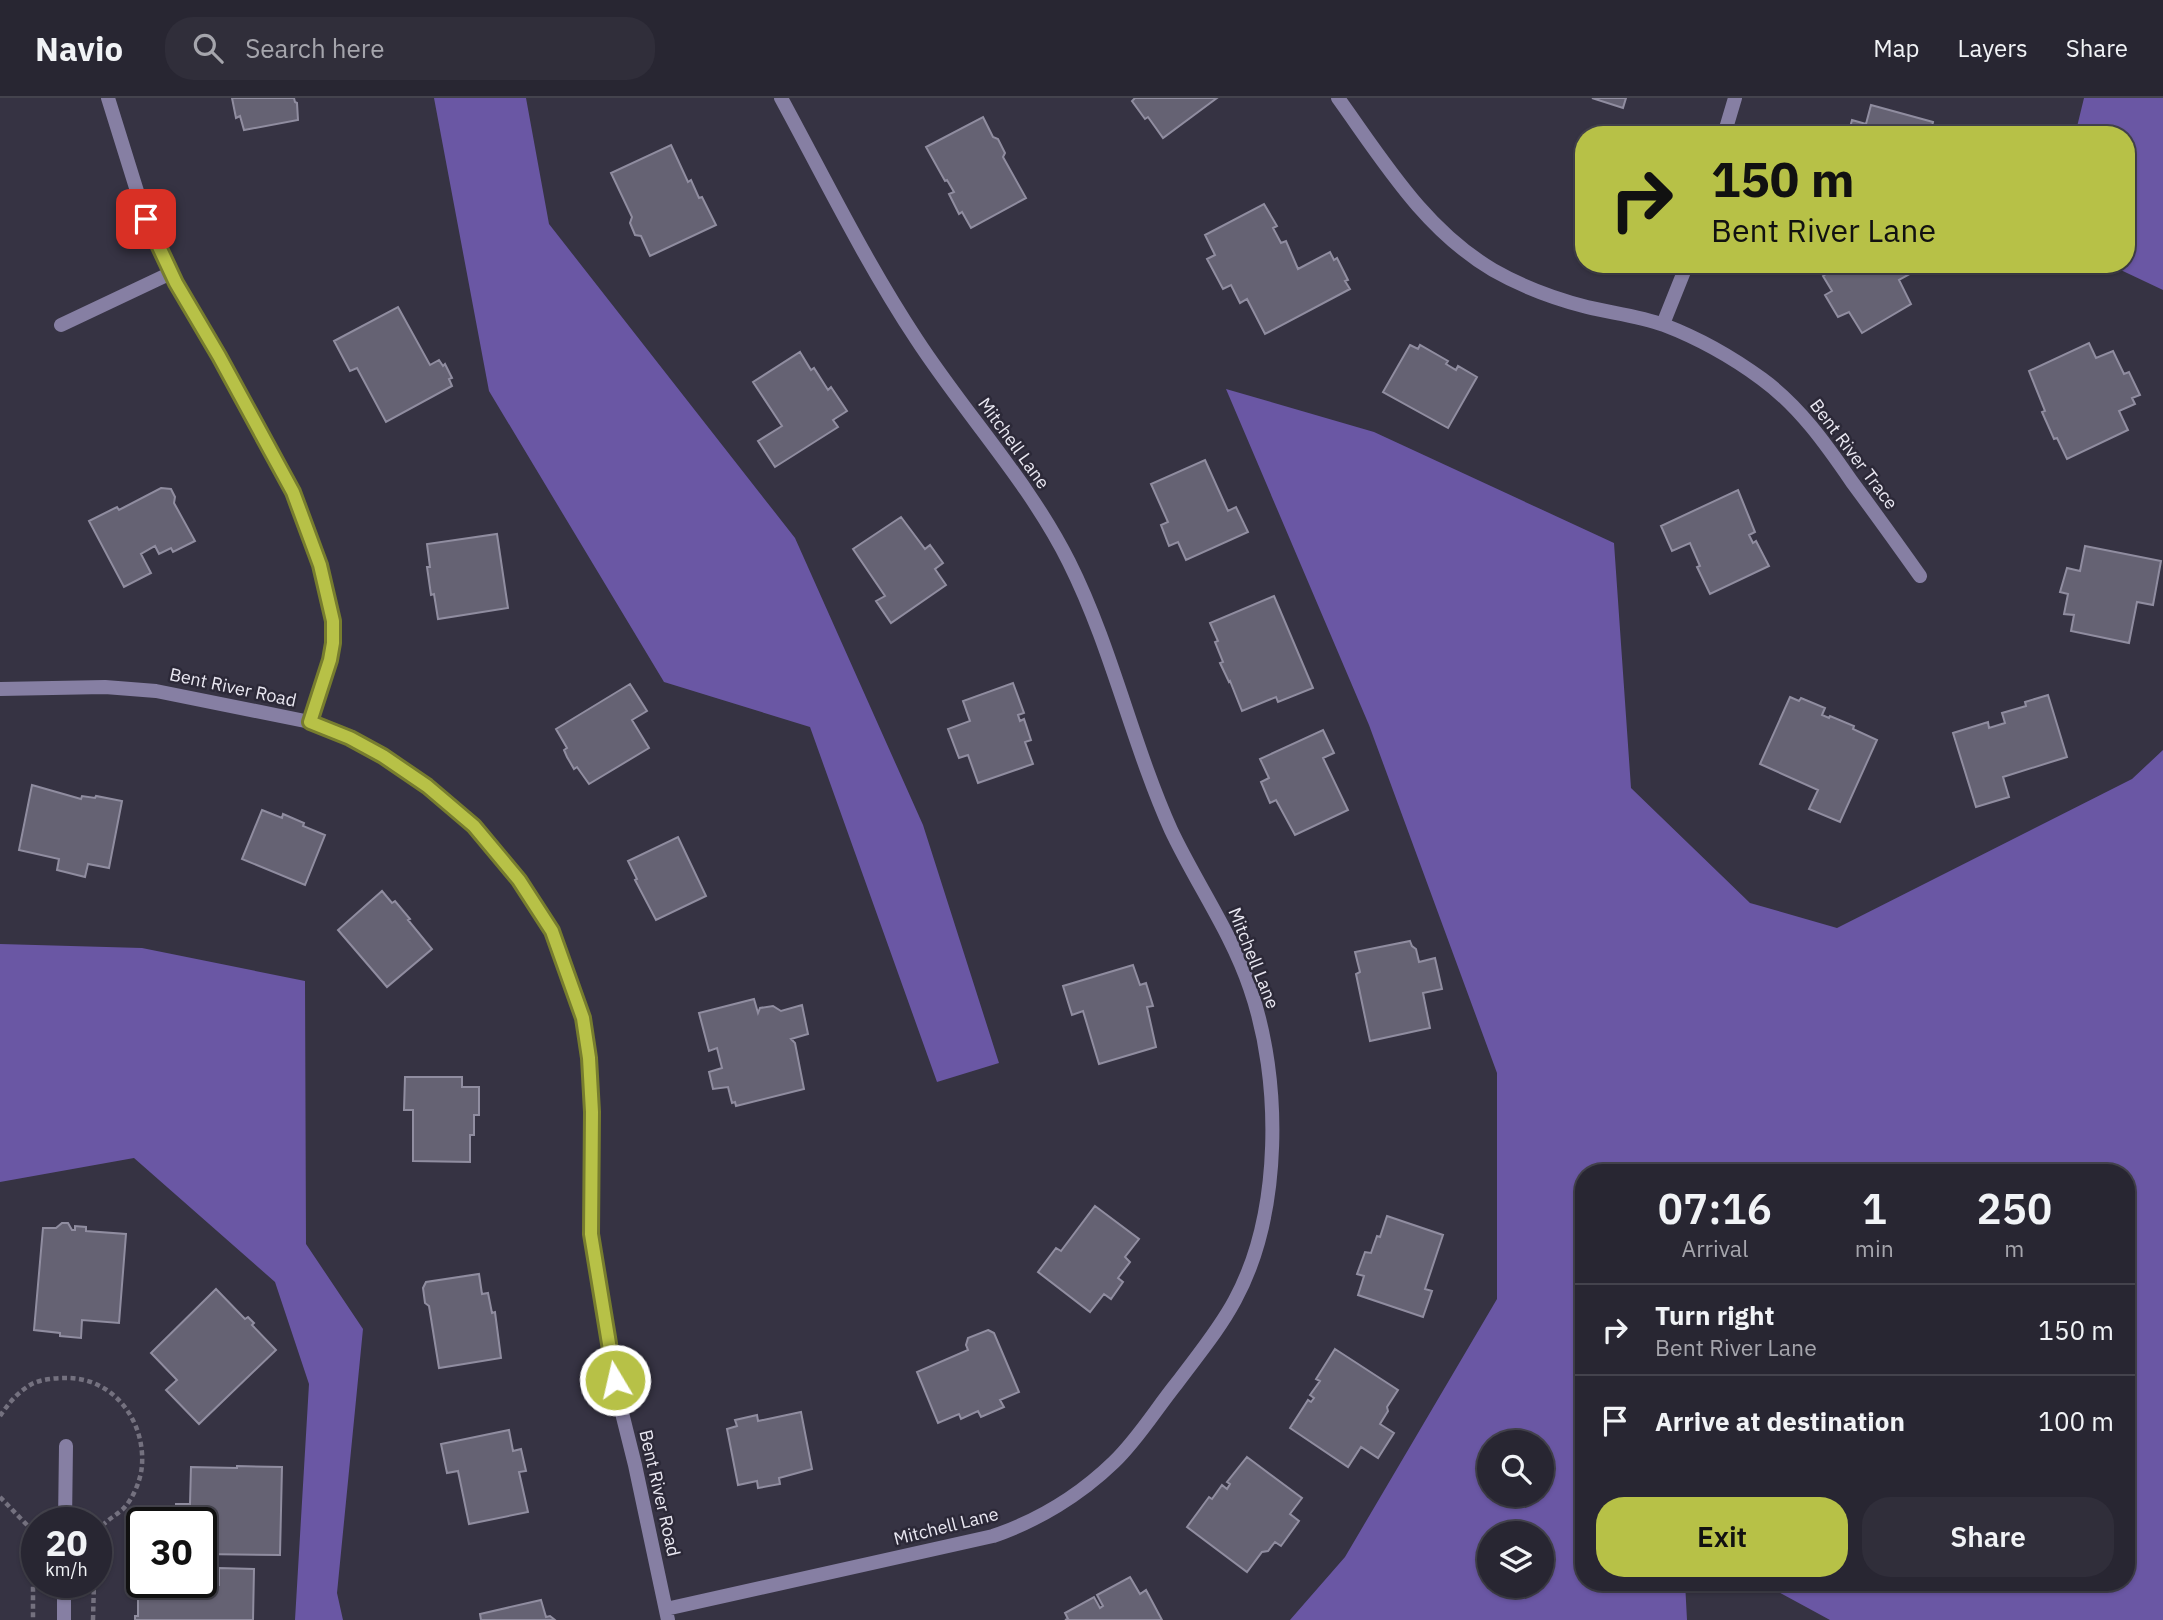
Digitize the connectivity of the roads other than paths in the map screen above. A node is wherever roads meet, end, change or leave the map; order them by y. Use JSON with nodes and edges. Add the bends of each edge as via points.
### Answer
{"nodes":[{"id":1,"x":108,"y":98,"type":"edge"},
{"id":2,"x":780,"y":98,"type":"edge"},
{"id":3,"x":1338,"y":98,"type":"edge"},
{"id":4,"x":1735,"y":98,"type":"edge"},
{"id":5,"x":1727,"y":126,"type":"edge"},
{"id":6,"x":171,"y":273,"type":"junction"},
{"id":7,"x":1682,"y":273,"type":"edge"},
{"id":8,"x":1662,"y":324,"type":"junction"},
{"id":9,"x":61,"y":325,"type":"dead end"},
{"id":10,"x":1920,"y":576,"type":"dead end"},
{"id":11,"x":0,"y":689,"type":"edge"},
{"id":12,"x":310,"y":722,"type":"junction"},
{"id":13,"x":66,"y":1446,"type":"dead end"},
{"id":14,"x":65,"y":1507,"type":"edge"},
{"id":15,"x":64,"y":1598,"type":"edge"},
{"id":16,"x":667,"y":1615,"type":"edge"},
{"id":17,"x":64,"y":1620,"type":"edge"}],
"edges":[{"from":1,"to":6,"type":"street","via":[[146,219]]},
{"from":2,"to":16,"type":"street","name":"Mitchell Lane","via":[[917,341],[1038,509],[1095,618],[1171,829],[1250,987],[1269,1074],[1268,1198],[1254,1259],[1220,1325],[1114,1461],[1050,1511],[993,1536]]},
{"from":3,"to":8,"type":"street","name":"Bent River Trace","via":[[1424,215],[1493,270],[1584,306]]},
{"from":4,"to":5,"type":"street"},
{"from":6,"to":9,"type":"street"},
{"from":6,"to":12,"type":"street","via":[[293,492],[320,565],[333,621],[333,643]]},
{"from":7,"to":8,"type":"street"},
{"from":8,"to":10,"type":"street","name":"Bent River Trace","via":[[1715,349],[1795,407]]},
{"from":11,"to":12,"type":"street","name":"Bent River Road","via":[[156,691]]},
{"from":12,"to":16,"type":"street","name":"Bent River Road","via":[[383,756],[474,826],[519,880],[552,931],[583,1018],[592,1112],[591,1234],[620,1405]]},
{"from":13,"to":14,"type":"street"},
{"from":15,"to":17,"type":"street"}]}
